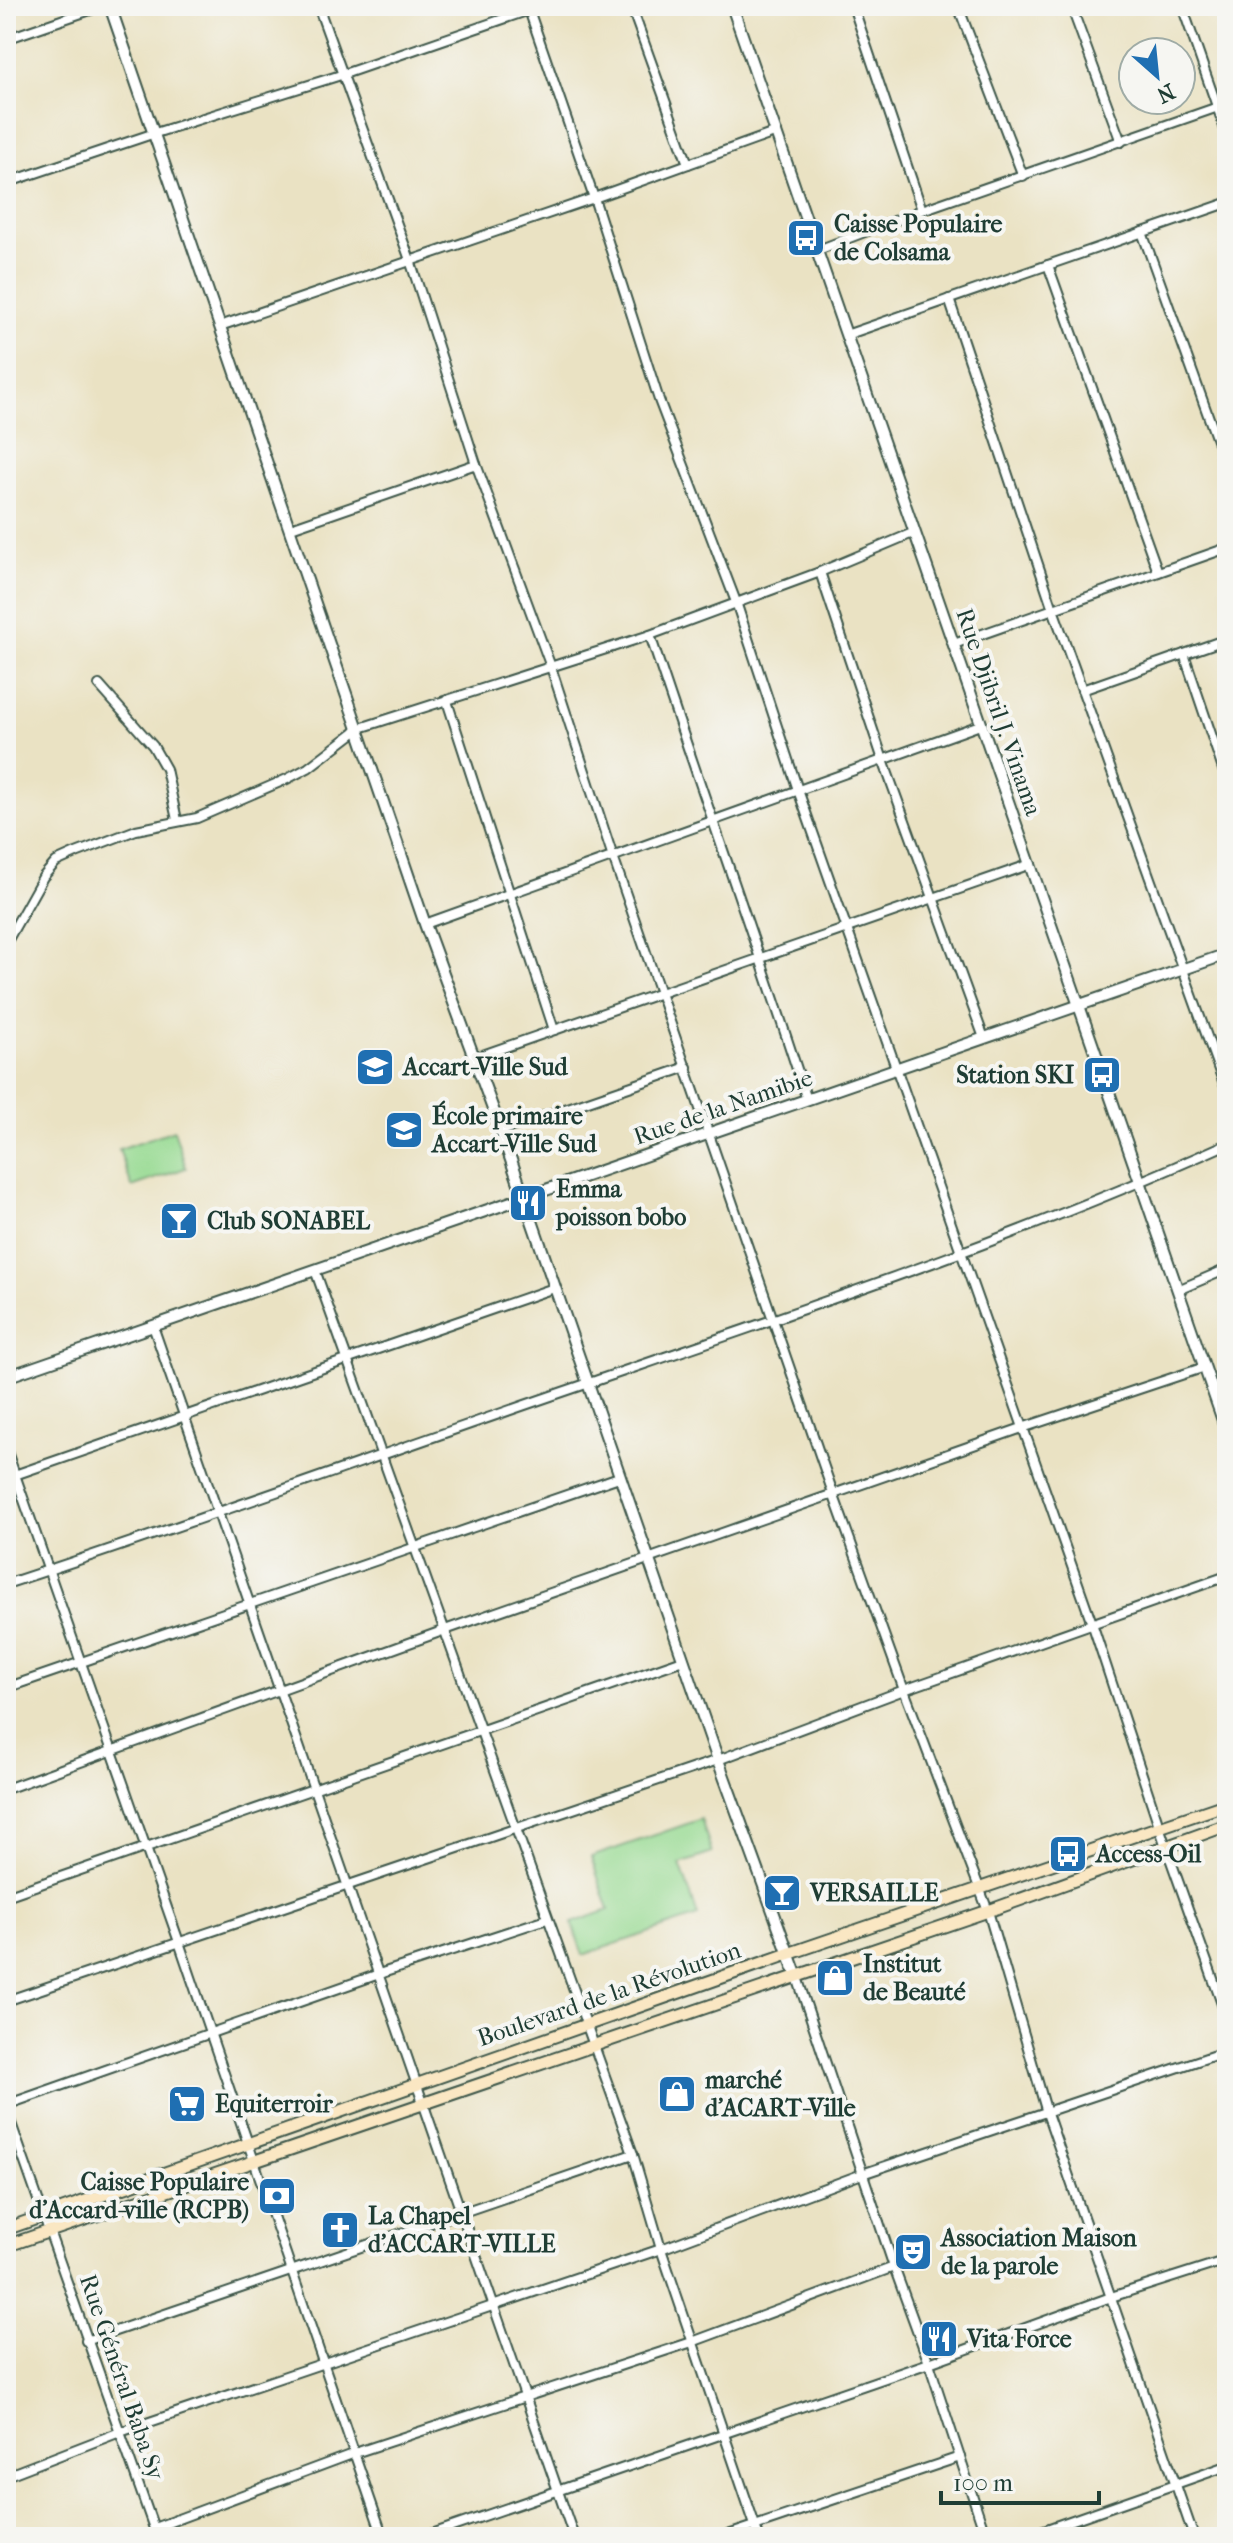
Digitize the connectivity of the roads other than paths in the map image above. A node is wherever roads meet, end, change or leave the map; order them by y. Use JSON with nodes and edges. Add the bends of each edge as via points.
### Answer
{"nodes":[{"id":1,"x":102,"y":6,"type":"edge"},
{"id":2,"x":110,"y":6,"type":"edge"},
{"id":3,"x":318,"y":6,"type":"edge"},
{"id":4,"x":541,"y":6,"type":"edge"},
{"id":5,"x":631,"y":6,"type":"edge"},
{"id":6,"x":732,"y":6,"type":"edge"},
{"id":7,"x":853,"y":6,"type":"edge"},
{"id":8,"x":958,"y":6,"type":"edge"},
{"id":9,"x":1071,"y":6,"type":"edge"},
{"id":10,"x":1182,"y":6,"type":"edge"},
{"id":11,"x":529,"y":10,"type":"junction"},
{"id":12,"x":6,"y":39,"type":"edge"},
{"id":13,"x":341,"y":75,"type":"junction"},
{"id":14,"x":1218,"y":107,"type":"junction"},
{"id":15,"x":777,"y":132,"type":"junction"},
{"id":16,"x":152,"y":134,"type":"junction"},
{"id":17,"x":1227,"y":135,"type":"edge"},
{"id":18,"x":1121,"y":142,"type":"junction"},
{"id":19,"x":688,"y":164,"type":"junction"},
{"id":20,"x":1023,"y":176,"type":"junction"},
{"id":21,"x":6,"y":183,"type":"edge"},
{"id":22,"x":594,"y":198,"type":"junction"},
{"id":23,"x":1227,"y":203,"type":"edge"},
{"id":24,"x":922,"y":210,"type":"junction"},
{"id":25,"x":1142,"y":232,"type":"junction"},
{"id":26,"x":818,"y":250,"type":"junction"},
{"id":27,"x":410,"y":260,"type":"junction"},
{"id":28,"x":1048,"y":265,"type":"junction"},
{"id":29,"x":949,"y":299,"type":"junction"},
{"id":30,"x":220,"y":326,"type":"junction"},
{"id":31,"x":846,"y":335,"type":"junction"},
{"id":32,"x":476,"y":464,"type":"junction"},
{"id":33,"x":1227,"y":468,"type":"edge"},
{"id":34,"x":291,"y":528,"type":"junction"},
{"id":35,"x":915,"y":532,"type":"junction"},
{"id":36,"x":1227,"y":548,"type":"edge"},
{"id":37,"x":820,"y":572,"type":"junction"},
{"id":38,"x":1158,"y":572,"type":"junction"},
{"id":39,"x":736,"y":602,"type":"junction"},
{"id":40,"x":1053,"y":609,"type":"junction"},
{"id":41,"x":650,"y":635,"type":"junction"},
{"id":42,"x":1227,"y":639,"type":"edge"},
{"id":43,"x":954,"y":644,"type":"junction"},
{"id":44,"x":1184,"y":654,"type":"junction"},
{"id":45,"x":551,"y":667,"type":"junction"},
{"id":46,"x":99,"y":685,"type":"dead end"},
{"id":47,"x":1082,"y":690,"type":"junction"},
{"id":48,"x":447,"y":701,"type":"junction"},
{"id":49,"x":980,"y":725,"type":"junction"},
{"id":50,"x":360,"y":728,"type":"junction"},
{"id":51,"x":883,"y":760,"type":"junction"},
{"id":52,"x":1227,"y":781,"type":"edge"},
{"id":53,"x":798,"y":790,"type":"junction"},
{"id":54,"x":177,"y":820,"type":"junction"},
{"id":55,"x":711,"y":821,"type":"junction"},
{"id":56,"x":613,"y":857,"type":"junction"},
{"id":57,"x":1031,"y":864,"type":"junction"},
{"id":58,"x":509,"y":894,"type":"junction"},
{"id":59,"x":932,"y":899,"type":"junction"},
{"id":60,"x":425,"y":924,"type":"junction"},
{"id":61,"x":848,"y":928,"type":"junction"},
{"id":62,"x":6,"y":943,"type":"edge"},
{"id":63,"x":1227,"y":954,"type":"edge"},
{"id":64,"x":762,"y":958,"type":"junction"},
{"id":65,"x":1183,"y":968,"type":"junction"},
{"id":66,"x":660,"y":993,"type":"junction"},
{"id":67,"x":1079,"y":1005,"type":"junction"},
{"id":68,"x":554,"y":1030,"type":"junction"},
{"id":69,"x":984,"y":1038,"type":"junction"},
{"id":70,"x":474,"y":1058,"type":"junction"},
{"id":71,"x":687,"y":1067,"type":"junction"},
{"id":72,"x":897,"y":1068,"type":"junction"},
{"id":73,"x":1227,"y":1092,"type":"edge"},
{"id":74,"x":807,"y":1100,"type":"junction"},
{"id":75,"x":501,"y":1131,"type":"junction"},
{"id":76,"x":708,"y":1134,"type":"junction"},
{"id":77,"x":1227,"y":1144,"type":"edge"},
{"id":78,"x":1141,"y":1183,"type":"junction"},
{"id":79,"x":522,"y":1198,"type":"junction"},
{"id":80,"x":961,"y":1253,"type":"junction"},
{"id":81,"x":1227,"y":1269,"type":"edge"},
{"id":82,"x":315,"y":1270,"type":"junction"},
{"id":83,"x":554,"y":1288,"type":"junction"},
{"id":84,"x":1178,"y":1290,"type":"junction"},
{"id":85,"x":773,"y":1321,"type":"junction"},
{"id":86,"x":153,"y":1326,"type":"junction"},
{"id":87,"x":348,"y":1360,"type":"junction"},
{"id":88,"x":1205,"y":1367,"type":"junction"},
{"id":89,"x":6,"y":1377,"type":"edge"},
{"id":90,"x":587,"y":1384,"type":"junction"},
{"id":91,"x":185,"y":1416,"type":"junction"},
{"id":92,"x":1022,"y":1428,"type":"junction"},
{"id":93,"x":1227,"y":1432,"type":"edge"},
{"id":94,"x":6,"y":1449,"type":"edge"},
{"id":95,"x":382,"y":1455,"type":"junction"},
{"id":96,"x":10,"y":1476,"type":"edge"},
{"id":97,"x":619,"y":1477,"type":"junction"},
{"id":98,"x":834,"y":1496,"type":"junction"},
{"id":99,"x":217,"y":1514,"type":"junction"},
{"id":100,"x":413,"y":1548,"type":"junction"},
{"id":101,"x":648,"y":1560,"type":"junction"},
{"id":102,"x":47,"y":1571,"type":"junction"},
{"id":103,"x":1227,"y":1576,"type":"edge"},
{"id":104,"x":6,"y":1584,"type":"edge"},
{"id":105,"x":249,"y":1604,"type":"junction"},
{"id":106,"x":1092,"y":1623,"type":"junction"},
{"id":107,"x":445,"y":1630,"type":"junction"},
{"id":108,"x":683,"y":1660,"type":"junction"},
{"id":109,"x":79,"y":1662,"type":"junction"},
{"id":110,"x":6,"y":1688,"type":"edge"},
{"id":111,"x":904,"y":1690,"type":"junction"},
{"id":112,"x":282,"y":1691,"type":"junction"},
{"id":113,"x":481,"y":1730,"type":"junction"},
{"id":114,"x":112,"y":1752,"type":"junction"},
{"id":115,"x":718,"y":1760,"type":"junction"},
{"id":116,"x":316,"y":1788,"type":"junction"},
{"id":117,"x":6,"y":1789,"type":"edge"},
{"id":118,"x":1227,"y":1804,"type":"edge"},
{"id":119,"x":1227,"y":1825,"type":"edge"},
{"id":120,"x":1159,"y":1827,"type":"junction"},
{"id":121,"x":515,"y":1828,"type":"junction"},
{"id":122,"x":146,"y":1847,"type":"junction"},
{"id":123,"x":1166,"y":1847,"type":"junction"},
{"id":124,"x":350,"y":1885,"type":"junction"},
{"id":125,"x":980,"y":1889,"type":"junction"},
{"id":126,"x":6,"y":1896,"type":"edge"},
{"id":127,"x":988,"y":1911,"type":"junction"},
{"id":128,"x":547,"y":1919,"type":"junction"},
{"id":129,"x":179,"y":1942,"type":"junction"},
{"id":130,"x":788,"y":1954,"type":"junction"},
{"id":131,"x":379,"y":1974,"type":"junction"},
{"id":132,"x":797,"y":1977,"type":"junction"},
{"id":133,"x":6,"y":2001,"type":"edge"},
{"id":134,"x":1227,"y":2018,"type":"edge"},
{"id":135,"x":586,"y":2027,"type":"junction"},
{"id":136,"x":209,"y":2034,"type":"junction"},
{"id":137,"x":594,"y":2046,"type":"junction"},
{"id":138,"x":1227,"y":2051,"type":"edge"},
{"id":139,"x":418,"y":2083,"type":"junction"},
{"id":140,"x":424,"y":2102,"type":"junction"},
{"id":141,"x":6,"y":2107,"type":"edge"},
{"id":142,"x":1047,"y":2113,"type":"junction"},
{"id":143,"x":247,"y":2143,"type":"junction"},
{"id":144,"x":633,"y":2154,"type":"junction"},
{"id":145,"x":254,"y":2163,"type":"junction"},
{"id":146,"x":862,"y":2174,"type":"junction"},
{"id":147,"x":462,"y":2214,"type":"junction"},
{"id":148,"x":45,"y":2215,"type":"junction"},
{"id":149,"x":6,"y":2229,"type":"edge"},
{"id":150,"x":50,"y":2231,"type":"junction"},
{"id":151,"x":6,"y":2246,"type":"edge"},
{"id":152,"x":661,"y":2249,"type":"junction"},
{"id":153,"x":1227,"y":2260,"type":"edge"},
{"id":154,"x":894,"y":2267,"type":"junction"},
{"id":155,"x":292,"y":2271,"type":"junction"},
{"id":156,"x":1111,"y":2297,"type":"junction"},
{"id":157,"x":494,"y":2304,"type":"junction"},
{"id":158,"x":86,"y":2341,"type":"junction"},
{"id":159,"x":692,"y":2342,"type":"junction"},
{"id":160,"x":929,"y":2363,"type":"junction"},
{"id":161,"x":325,"y":2364,"type":"junction"},
{"id":162,"x":526,"y":2398,"type":"junction"},
{"id":163,"x":120,"y":2432,"type":"junction"},
{"id":164,"x":724,"y":2432,"type":"junction"},
{"id":165,"x":355,"y":2453,"type":"junction"},
{"id":166,"x":960,"y":2457,"type":"junction"},
{"id":167,"x":1227,"y":2466,"type":"edge"},
{"id":168,"x":6,"y":2476,"type":"edge"},
{"id":169,"x":1176,"y":2484,"type":"junction"},
{"id":170,"x":558,"y":2490,"type":"junction"},
{"id":171,"x":755,"y":2525,"type":"junction"},
{"id":172,"x":6,"y":2527,"type":"edge"},
{"id":173,"x":155,"y":2532,"type":"edge"},
{"id":174,"x":9,"y":2537,"type":"edge"},
{"id":175,"x":383,"y":2537,"type":"edge"},
{"id":176,"x":423,"y":2537,"type":"edge"},
{"id":177,"x":574,"y":2537,"type":"edge"},
{"id":178,"x":722,"y":2537,"type":"edge"},
{"id":179,"x":759,"y":2537,"type":"edge"},
{"id":180,"x":986,"y":2537,"type":"edge"},
{"id":181,"x":1024,"y":2537,"type":"edge"},
{"id":182,"x":1194,"y":2537,"type":"edge"}],
"edges":[{"from":1,"to":12,"type":"street"},
{"from":2,"to":16,"type":"street"},
{"from":3,"to":13,"type":"street"},
{"from":4,"to":11,"type":"street"},
{"from":5,"to":19,"type":"street"},
{"from":6,"to":15,"type":"street","name":"Rue Djibril J. Vinama"},
{"from":7,"to":24,"type":"street"},
{"from":8,"to":20,"type":"street"},
{"from":9,"to":18,"type":"street"},
{"from":10,"to":14,"type":"street"},
{"from":11,"to":13,"type":"street"},
{"from":11,"to":22,"type":"street"},
{"from":13,"to":16,"type":"street"},
{"from":13,"to":27,"type":"street"},
{"from":14,"to":17,"type":"street"},
{"from":14,"to":18,"type":"street"},
{"from":15,"to":19,"type":"street"},
{"from":15,"to":26,"type":"street","name":"Rue Djibril J. Vinama"},
{"from":16,"to":21,"type":"street"},
{"from":16,"to":30,"type":"street"},
{"from":18,"to":20,"type":"street"},
{"from":19,"to":22,"type":"street"},
{"from":20,"to":24,"type":"street"},
{"from":22,"to":27,"type":"street"},
{"from":22,"to":39,"type":"street","via":[[659,400]]},
{"from":23,"to":25,"type":"street"},
{"from":24,"to":26,"type":"street"},
{"from":25,"to":28,"type":"street"},
{"from":25,"to":33,"type":"street"},
{"from":26,"to":31,"type":"street","name":"Rue Djibril J. Vinama"},
{"from":27,"to":30,"type":"street"},
{"from":27,"to":32,"type":"street"},
{"from":28,"to":29,"type":"street"},
{"from":28,"to":38,"type":"street"},
{"from":29,"to":31,"type":"street"},
{"from":29,"to":40,"type":"street"},
{"from":30,"to":34,"type":"street"},
{"from":31,"to":35,"type":"street","name":"Rue Djibril J. Vinama"},
{"from":32,"to":34,"type":"street"},
{"from":32,"to":45,"type":"street"},
{"from":34,"to":50,"type":"street"},
{"from":35,"to":37,"type":"street"},
{"from":35,"to":43,"type":"street","name":"Rue Djibril J. Vinama"},
{"from":36,"to":38,"type":"street"},
{"from":37,"to":39,"type":"street"},
{"from":37,"to":51,"type":"street"},
{"from":38,"to":40,"type":"street"},
{"from":39,"to":41,"type":"street"},
{"from":39,"to":53,"type":"street"},
{"from":40,"to":43,"type":"street"},
{"from":40,"to":47,"type":"street"},
{"from":41,"to":45,"type":"street"},
{"from":41,"to":55,"type":"street"},
{"from":42,"to":44,"type":"street"},
{"from":43,"to":49,"type":"street","name":"Rue Djibril J. Vinama"},
{"from":44,"to":47,"type":"street"},
{"from":44,"to":52,"type":"street"},
{"from":45,"to":48,"type":"street"},
{"from":45,"to":56,"type":"street"},
{"from":46,"to":54,"type":"street","via":[[153,746],[166,769]]},
{"from":47,"to":65,"type":"street"},
{"from":48,"to":50,"type":"street"},
{"from":48,"to":58,"type":"street"},
{"from":49,"to":51,"type":"street"},
{"from":49,"to":57,"type":"street","name":"Rue Djibril J. Vinama"},
{"from":50,"to":54,"type":"street","via":[[298,774],[197,818]]},
{"from":50,"to":60,"type":"street"},
{"from":51,"to":53,"type":"street"},
{"from":51,"to":59,"type":"street"},
{"from":53,"to":55,"type":"street"},
{"from":53,"to":61,"type":"street"},
{"from":54,"to":62,"type":"street","via":[[56,862]]},
{"from":55,"to":56,"type":"street"},
{"from":55,"to":64,"type":"street"},
{"from":56,"to":58,"type":"street"},
{"from":56,"to":66,"type":"street"},
{"from":57,"to":59,"type":"street"},
{"from":57,"to":67,"type":"street","name":"Rue Djibril J. Vinama"},
{"from":58,"to":60,"type":"street"},
{"from":58,"to":68,"type":"street"},
{"from":59,"to":61,"type":"street"},
{"from":59,"to":69,"type":"street"},
{"from":60,"to":70,"type":"street"},
{"from":61,"to":64,"type":"street"},
{"from":61,"to":72,"type":"street"},
{"from":63,"to":65,"type":"street","name":"Rue de la Namibie"},
{"from":64,"to":66,"type":"street"},
{"from":64,"to":74,"type":"street"},
{"from":65,"to":67,"type":"street","name":"Rue de la Namibie"},
{"from":65,"to":73,"type":"street"},
{"from":66,"to":68,"type":"street"},
{"from":66,"to":71,"type":"street"},
{"from":67,"to":69,"type":"street","name":"Rue de la Namibie"},
{"from":67,"to":78,"type":"street","name":"Rue Djibril J. Vinama"},
{"from":68,"to":70,"type":"street"},
{"from":69,"to":72,"type":"street","name":"Rue de la Namibie"},
{"from":70,"to":75,"type":"street"},
{"from":71,"to":75,"type":"street"},
{"from":71,"to":76,"type":"street"},
{"from":72,"to":74,"type":"street","name":"Rue de la Namibie"},
{"from":72,"to":80,"type":"street"},
{"from":74,"to":76,"type":"street","name":"Rue de la Namibie"},
{"from":75,"to":79,"type":"street"},
{"from":76,"to":79,"type":"street","name":"Rue de la Namibie"},
{"from":76,"to":85,"type":"street"},
{"from":77,"to":78,"type":"street"},
{"from":78,"to":80,"type":"street"},
{"from":78,"to":84,"type":"street","name":"Rue Djibril J. Vinama"},
{"from":79,"to":82,"type":"street","name":"Rue de la Namibie"},
{"from":79,"to":83,"type":"street"},
{"from":80,"to":85,"type":"street"},
{"from":80,"to":92,"type":"street"},
{"from":81,"to":84,"type":"street"},
{"from":82,"to":86,"type":"street","name":"Rue de la Namibie"},
{"from":82,"to":87,"type":"street"},
{"from":83,"to":87,"type":"street"},
{"from":83,"to":90,"type":"street"},
{"from":84,"to":88,"type":"street","name":"Rue Djibril J. Vinama"},
{"from":85,"to":90,"type":"street"},
{"from":85,"to":98,"type":"street"},
{"from":86,"to":89,"type":"street","name":"Rue de la Namibie"},
{"from":86,"to":91,"type":"street"},
{"from":87,"to":91,"type":"street"},
{"from":87,"to":95,"type":"street"},
{"from":88,"to":92,"type":"street"},
{"from":88,"to":93,"type":"street","name":"Rue Djibril J. Vinama"},
{"from":90,"to":95,"type":"street"},
{"from":90,"to":97,"type":"street"},
{"from":91,"to":96,"type":"street"},
{"from":91,"to":99,"type":"street"},
{"from":92,"to":98,"type":"street"},
{"from":92,"to":106,"type":"street"},
{"from":94,"to":96,"type":"street"},
{"from":95,"to":99,"type":"street"},
{"from":95,"to":100,"type":"street"},
{"from":96,"to":102,"type":"street"},
{"from":97,"to":100,"type":"street"},
{"from":97,"to":101,"type":"street"},
{"from":98,"to":101,"type":"street"},
{"from":98,"to":111,"type":"street"},
{"from":99,"to":102,"type":"street"},
{"from":99,"to":105,"type":"street"},
{"from":100,"to":105,"type":"street"},
{"from":100,"to":107,"type":"street"},
{"from":101,"to":107,"type":"street"},
{"from":101,"to":108,"type":"street"},
{"from":102,"to":104,"type":"street"},
{"from":102,"to":109,"type":"street"},
{"from":103,"to":106,"type":"street"},
{"from":105,"to":109,"type":"street"},
{"from":105,"to":112,"type":"street"},
{"from":106,"to":111,"type":"street"},
{"from":106,"to":120,"type":"street"},
{"from":107,"to":112,"type":"street"},
{"from":107,"to":113,"type":"street"},
{"from":108,"to":113,"type":"street"},
{"from":108,"to":115,"type":"street"},
{"from":109,"to":110,"type":"street"},
{"from":109,"to":114,"type":"street"},
{"from":111,"to":115,"type":"street"},
{"from":111,"to":125,"type":"street"},
{"from":112,"to":114,"type":"street"},
{"from":112,"to":116,"type":"street"},
{"from":113,"to":116,"type":"street"},
{"from":113,"to":121,"type":"street"},
{"from":114,"to":117,"type":"street"},
{"from":114,"to":122,"type":"street"},
{"from":115,"to":121,"type":"street"},
{"from":115,"to":130,"type":"street"},
{"from":116,"to":122,"type":"street"},
{"from":116,"to":124,"type":"street"},
{"from":118,"to":120,"type":"main road","name":"Boulevard de la Révolution"},
{"from":119,"to":123,"type":"main road","name":"Boulevard de la Révolution"},
{"from":120,"to":123,"type":"street"},
{"from":120,"to":125,"type":"main road","name":"Boulevard de la Révolution"},
{"from":121,"to":124,"type":"street"},
{"from":121,"to":128,"type":"street"},
{"from":122,"to":126,"type":"street"},
{"from":122,"to":129,"type":"street"},
{"from":123,"to":127,"type":"main road","name":"Boulevard de la Révolution"},
{"from":123,"to":134,"type":"street"},
{"from":124,"to":129,"type":"street"},
{"from":124,"to":131,"type":"street"},
{"from":125,"to":127,"type":"street"},
{"from":125,"to":130,"type":"main road","name":"Boulevard de la Révolution"},
{"from":127,"to":132,"type":"main road","name":"Boulevard de la Révolution"},
{"from":127,"to":142,"type":"street"},
{"from":128,"to":131,"type":"street"},
{"from":128,"to":135,"type":"street"},
{"from":129,"to":133,"type":"street"},
{"from":129,"to":136,"type":"street"},
{"from":130,"to":132,"type":"street"},
{"from":130,"to":135,"type":"main road","name":"Boulevard de la Révolution"},
{"from":131,"to":136,"type":"street"},
{"from":131,"to":139,"type":"street"},
{"from":132,"to":137,"type":"main road","name":"Boulevard de la Révolution"},
{"from":132,"to":146,"type":"street"},
{"from":135,"to":137,"type":"street"},
{"from":135,"to":139,"type":"main road","name":"Boulevard de la Révolution"},
{"from":136,"to":141,"type":"street"},
{"from":136,"to":143,"type":"street"},
{"from":137,"to":140,"type":"main road","name":"Boulevard de la Révolution"},
{"from":137,"to":144,"type":"street"},
{"from":138,"to":142,"type":"street"},
{"from":139,"to":140,"type":"street"},
{"from":139,"to":143,"type":"main road","name":"Boulevard de la Révolution"},
{"from":140,"to":145,"type":"main road","name":"Boulevard de la Révolution"},
{"from":140,"to":147,"type":"street"},
{"from":141,"to":148,"type":"street","name":"Rue Général Baba Sy"},
{"from":142,"to":146,"type":"street"},
{"from":142,"to":156,"type":"street"},
{"from":143,"to":145,"type":"street"},
{"from":143,"to":148,"type":"main road","name":"Boulevard de la Révolution"},
{"from":144,"to":147,"type":"street"},
{"from":144,"to":152,"type":"street"},
{"from":145,"to":150,"type":"main road","name":"Boulevard de la Révolution"},
{"from":145,"to":155,"type":"street"},
{"from":146,"to":152,"type":"street"},
{"from":146,"to":154,"type":"street"},
{"from":147,"to":155,"type":"street"},
{"from":147,"to":157,"type":"street"},
{"from":148,"to":149,"type":"main road","name":"Boulevard de la Révolution"},
{"from":148,"to":150,"type":"street","name":"Rue Général Baba Sy"},
{"from":150,"to":151,"type":"main road","name":"Boulevard de la Révolution"},
{"from":150,"to":158,"type":"street","name":"Rue Général Baba Sy"},
{"from":152,"to":157,"type":"street"},
{"from":152,"to":159,"type":"street"},
{"from":153,"to":156,"type":"street"},
{"from":154,"to":159,"type":"street"},
{"from":154,"to":160,"type":"street"},
{"from":155,"to":158,"type":"street"},
{"from":155,"to":161,"type":"street"},
{"from":156,"to":160,"type":"street"},
{"from":156,"to":169,"type":"street"},
{"from":157,"to":161,"type":"street"},
{"from":157,"to":162,"type":"street"},
{"from":158,"to":163,"type":"street","name":"Rue Général Baba Sy"},
{"from":159,"to":162,"type":"street"},
{"from":159,"to":164,"type":"street"},
{"from":160,"to":164,"type":"street"},
{"from":160,"to":166,"type":"street"},
{"from":161,"to":163,"type":"street"},
{"from":161,"to":165,"type":"street"},
{"from":162,"to":165,"type":"street"},
{"from":162,"to":170,"type":"street"},
{"from":163,"to":168,"type":"street"},
{"from":163,"to":173,"type":"street","name":"Rue Général Baba Sy"},
{"from":164,"to":170,"type":"street"},
{"from":164,"to":171,"type":"street"},
{"from":165,"to":173,"type":"street"},
{"from":165,"to":175,"type":"street"},
{"from":166,"to":171,"type":"street"},
{"from":166,"to":180,"type":"street"},
{"from":167,"to":169,"type":"street"},
{"from":169,"to":181,"type":"street"},
{"from":169,"to":182,"type":"street"},
{"from":170,"to":176,"type":"street"},
{"from":170,"to":177,"type":"street"},
{"from":171,"to":178,"type":"street"},
{"from":171,"to":179,"type":"street"},
{"from":172,"to":174,"type":"street"}]}
